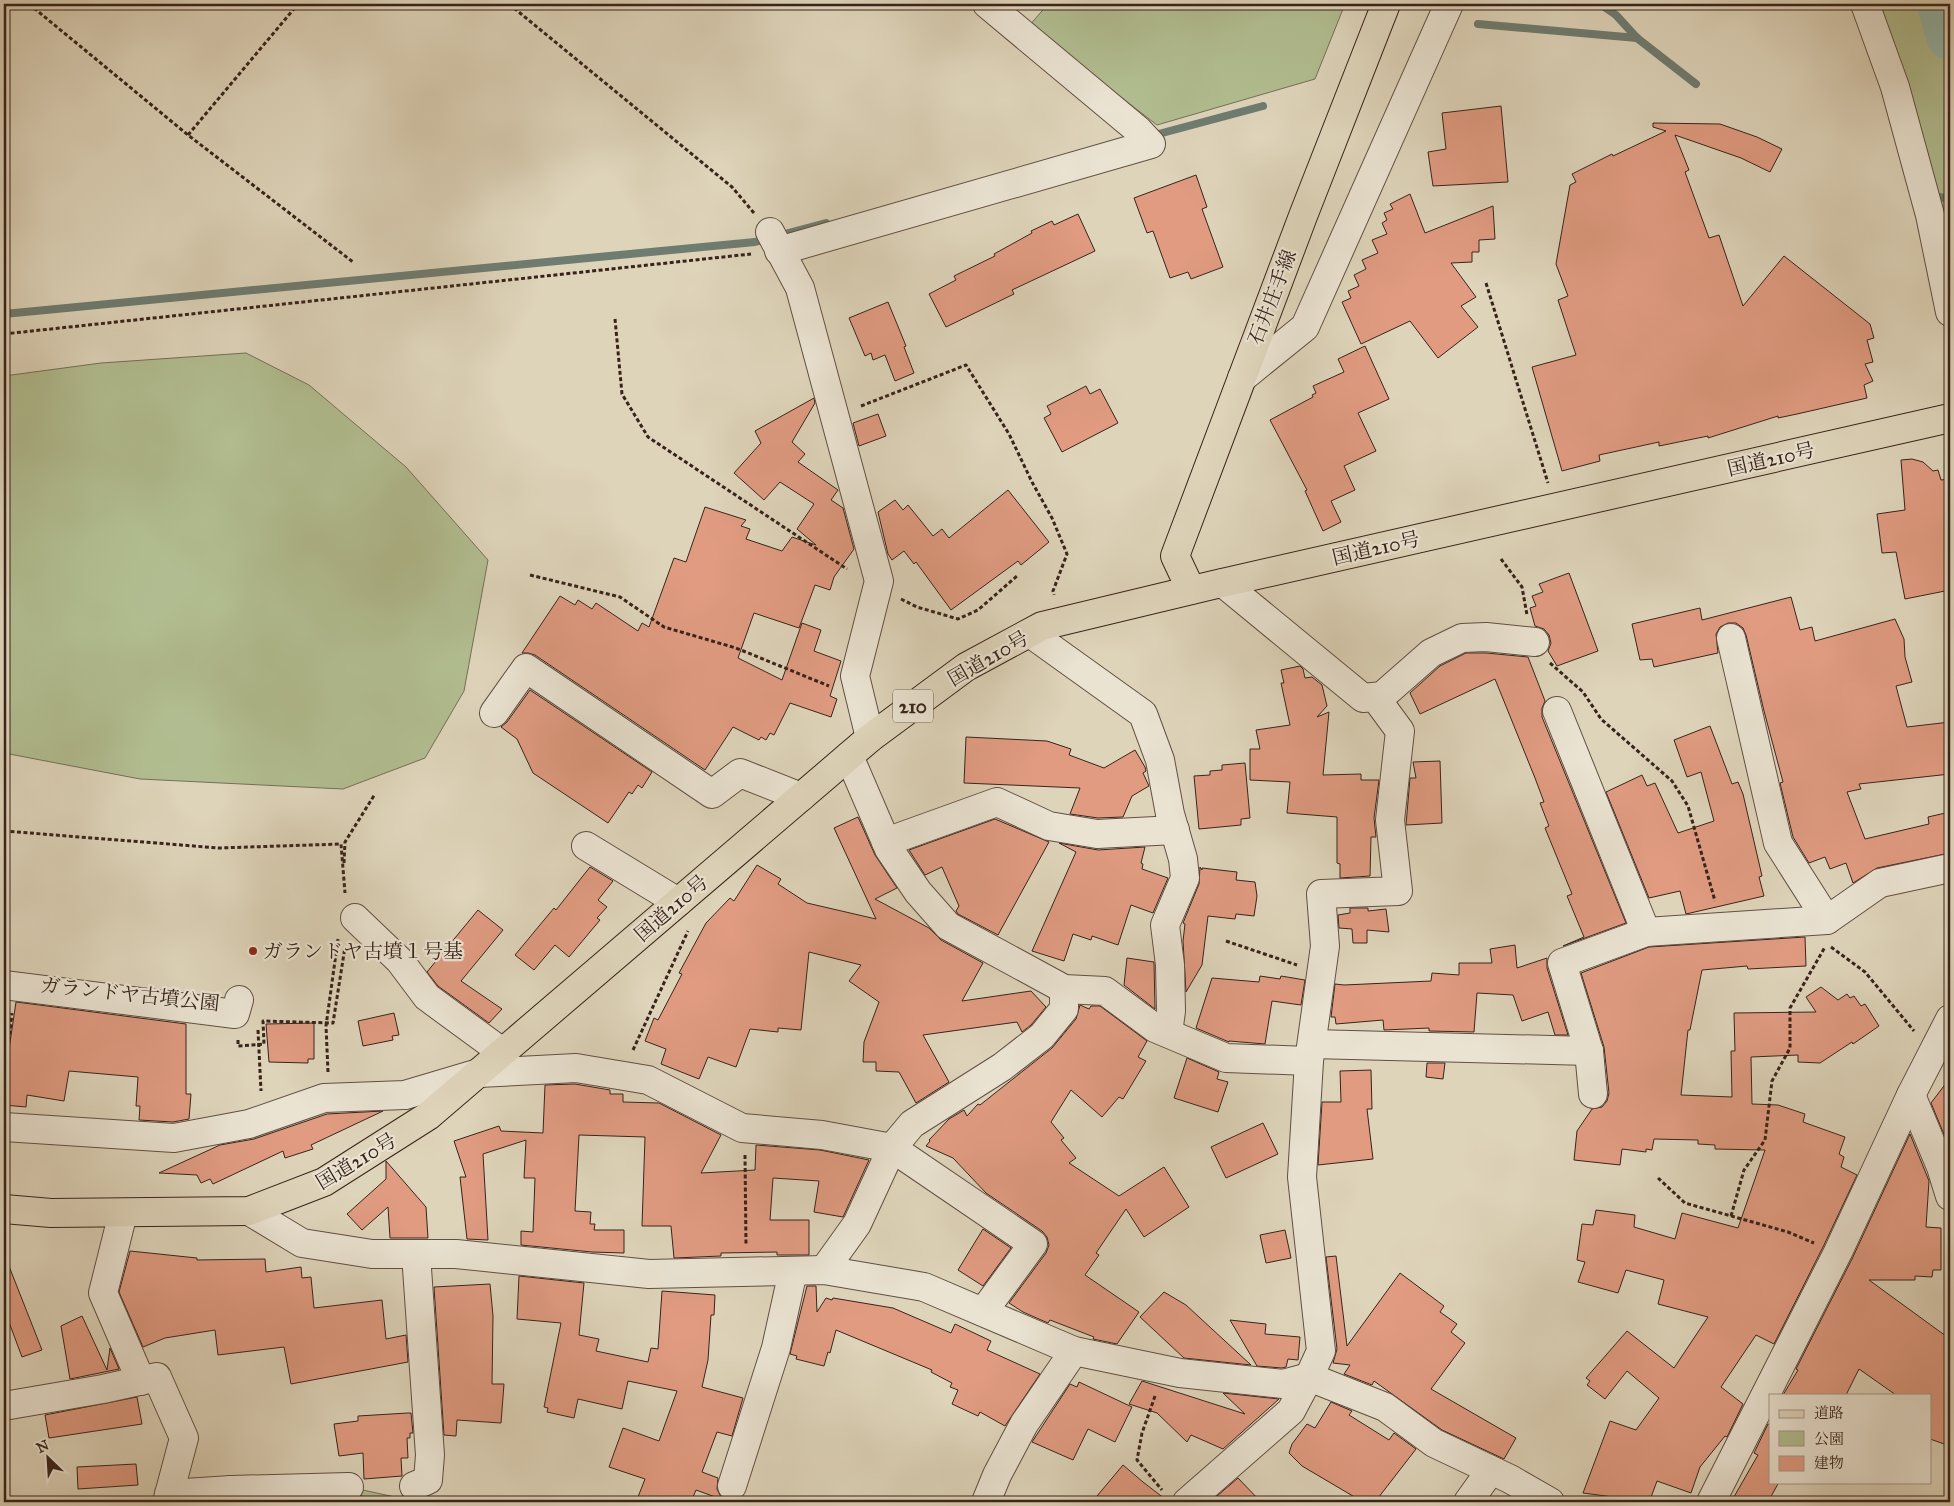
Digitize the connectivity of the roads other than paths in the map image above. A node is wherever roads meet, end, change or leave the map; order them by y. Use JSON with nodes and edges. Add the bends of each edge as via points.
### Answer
{"nodes":[{"id":1,"x":988,"y":4,"type":"edge"},
{"id":2,"x":1386,"y":4,"type":"edge"},
{"id":3,"x":1448,"y":4,"type":"edge"},
{"id":4,"x":1865,"y":4,"type":"edge"},
{"id":5,"x":1950,"y":312,"type":"edge"},
{"id":6,"x":1242,"y":378,"type":"junction"},
{"id":7,"x":1950,"y":418,"type":"edge"},
{"id":8,"x":1223,"y":583,"type":"junction"},
{"id":9,"x":1191,"y":590,"type":"junction"},
{"id":10,"x":1030,"y":633,"type":"junction"},
{"id":11,"x":1731,"y":638,"type":"dead end"},
{"id":12,"x":1535,"y":642,"type":"road end"},
{"id":13,"x":1375,"y":697,"type":"junction"},
{"id":14,"x":1557,"y":711,"type":"dead end"},
{"id":15,"x":494,"y":713,"type":"dead end"},
{"id":16,"x":870,"y":738,"type":"junction"},
{"id":17,"x":849,"y":756,"type":"junction"},
{"id":18,"x":801,"y":797,"type":"junction"},
{"id":19,"x":1175,"y":830,"type":"junction"},
{"id":20,"x":886,"y":842,"type":"junction"},
{"id":21,"x":586,"y":846,"type":"dead end"},
{"id":22,"x":1950,"y":868,"type":"edge"},
{"id":23,"x":678,"y":902,"type":"junction"},
{"id":24,"x":1827,"y":920,"type":"junction"},
{"id":25,"x":346,"y":923,"type":"road end"},
{"id":26,"x":1646,"y":932,"type":"junction"},
{"id":27,"x":1064,"y":989,"type":"junction"},
{"id":28,"x":8,"y":996,"type":"edge"},
{"id":29,"x":239,"y":1000,"type":"dead end"},
{"id":30,"x":1950,"y":1019,"type":"edge"},
{"id":31,"x":1168,"y":1033,"type":"junction"},
{"id":32,"x":1589,"y":1051,"type":"junction"},
{"id":33,"x":502,"y":1052,"type":"junction"},
{"id":34,"x":1310,"y":1052,"type":"junction"},
{"id":35,"x":479,"y":1072,"type":"junction"},
{"id":36,"x":1593,"y":1094,"type":"dead end"},
{"id":37,"x":1911,"y":1095,"type":"junction"},
{"id":38,"x":4,"y":1128,"type":"edge"},
{"id":39,"x":892,"y":1148,"type":"junction"},
{"id":40,"x":1950,"y":1196,"type":"edge"},
{"id":41,"x":4,"y":1209,"type":"edge"},
{"id":42,"x":249,"y":1211,"type":"junction"},
{"id":43,"x":123,"y":1213,"type":"junction"},
{"id":44,"x":416,"y":1254,"type":"junction"},
{"id":45,"x":824,"y":1270,"type":"junction"},
{"id":46,"x":793,"y":1271,"type":"junction"},
{"id":47,"x":983,"y":1312,"type":"junction"},
{"id":48,"x":1074,"y":1351,"type":"junction"},
{"id":49,"x":1309,"y":1377,"type":"junction"},
{"id":50,"x":141,"y":1381,"type":"junction"},
{"id":51,"x":4,"y":1406,"type":"edge"},
{"id":52,"x":1491,"y":1470,"type":"junction"},
{"id":53,"x":414,"y":1486,"type":"dead end"},
{"id":54,"x":732,"y":1486,"type":"dead end"},
{"id":55,"x":350,"y":1487,"type":"dead end"},
{"id":56,"x":231,"y":1490,"type":"junction"},
{"id":57,"x":168,"y":1498,"type":"edge"},
{"id":58,"x":1177,"y":1499,"type":"edge"},
{"id":59,"x":266,"y":1502,"type":"edge"},
{"id":60,"x":986,"y":1502,"type":"edge"},
{"id":61,"x":1468,"y":1502,"type":"edge"},
{"id":62,"x":1550,"y":1502,"type":"edge"},
{"id":63,"x":1711,"y":1502,"type":"edge"}],
"edges":[{"from":1,"to":16,"type":"street","via":[[1144,137],[775,242],[800,288],[879,582],[855,676]]},
{"from":2,"to":6,"type":"main road","name":"石井庄手線"},
{"from":3,"to":6,"type":"street","via":[[1305,327]]},
{"from":4,"to":5,"type":"street","via":[[1895,87],[1930,214]]},
{"from":6,"to":9,"type":"main road","name":"石井庄手線","via":[[1175,556]]},
{"from":7,"to":8,"type":"main road","name":"国道210号","number":"210"},
{"from":8,"to":9,"type":"main road","name":"国道210号","number":"210"},
{"from":8,"to":13,"type":"street","via":[[1363,698]]},
{"from":9,"to":10,"type":"main road","name":"国道210号","number":"210","via":[[1042,626]]},
{"from":10,"to":16,"type":"main road","name":"国道210号","number":"210","via":[[966,667]]},
{"from":10,"to":19,"type":"street","via":[[1143,714],[1160,760]]},
{"from":11,"to":24,"type":"street","via":[[1778,842]]},
{"from":12,"to":13,"type":"street","via":[[1486,636],[1462,638],[1431,652],[1382,696]]},
{"from":13,"to":34,"type":"street","via":[[1400,731],[1390,820],[1398,891],[1321,894],[1325,946]]},
{"from":14,"to":26,"type":"street"},
{"from":15,"to":18,"type":"street","via":[[526,668],[712,794],[740,773]]},
{"from":16,"to":17,"type":"main road","name":"国道210号","number":"210"},
{"from":17,"to":18,"type":"main road","name":"国道210号","number":"210"},
{"from":17,"to":20,"type":"street"},
{"from":18,"to":23,"type":"main road","name":"国道210号","number":"210"},
{"from":19,"to":20,"type":"street","via":[[1097,834],[1048,826],[997,802]]},
{"from":19,"to":31,"type":"street","via":[[1185,878],[1165,925],[1170,965]]},
{"from":20,"to":27,"type":"street","via":[[918,892],[948,926]]},
{"from":21,"to":23,"type":"street"},
{"from":22,"to":24,"type":"street","via":[[1880,883]]},
{"from":23,"to":33,"type":"main road","name":"国道210号","number":"210"},
{"from":24,"to":26,"type":"street"},
{"from":25,"to":33,"type":"street","via":[[400,961],[427,997]]},
{"from":26,"to":32,"type":"street","via":[[1562,963]]},
{"from":27,"to":31,"type":"street","via":[[1105,991],[1155,1028]]},
{"from":27,"to":39,"type":"street","via":[[1064,1009],[1042,1036],[1002,1067],[912,1124]]},
{"from":28,"to":29,"type":"street","via":[[235,1014]]},
{"from":30,"to":37,"type":"street"},
{"from":31,"to":34,"type":"street","via":[[1226,1058]]},
{"from":32,"to":34,"type":"street"},
{"from":32,"to":36,"type":"street"},
{"from":33,"to":35,"type":"main road","name":"国道210号","number":"210"},
{"from":34,"to":49,"type":"street","via":[[1302,1177],[1321,1352]]},
{"from":35,"to":38,"type":"street","via":[[405,1096],[328,1098],[249,1124],[174,1138]]},
{"from":35,"to":39,"type":"street","via":[[576,1068],[621,1075],[648,1080],[745,1128],[822,1135]]},
{"from":35,"to":42,"type":"main road","name":"国道210号","number":"210","via":[[428,1116],[324,1182]]},
{"from":37,"to":40,"type":"street"},
{"from":37,"to":63,"type":"street","via":[[1838,1252]]},
{"from":39,"to":45,"type":"street","via":[[857,1224]]},
{"from":39,"to":47,"type":"street","via":[[1033,1244]]},
{"from":41,"to":43,"type":"main road","name":"国道210号","number":"210"},
{"from":42,"to":43,"type":"main road","name":"国道210号","number":"210"},
{"from":42,"to":44,"type":"street","via":[[302,1243],[372,1254]]},
{"from":43,"to":50,"type":"street","via":[[103,1293]]},
{"from":44,"to":46,"type":"street","via":[[456,1254],[649,1274]]},
{"from":44,"to":53,"type":"street","via":[[430,1455],[428,1480]]},
{"from":45,"to":46,"type":"street"},
{"from":45,"to":47,"type":"street","via":[[924,1287]]},
{"from":46,"to":54,"type":"street","via":[[776,1348]]},
{"from":47,"to":48,"type":"street"},
{"from":48,"to":49,"type":"street","via":[[1165,1370],[1283,1384]]},
{"from":48,"to":60,"type":"street","via":[[1024,1424]]},
{"from":49,"to":52,"type":"street","via":[[1385,1407],[1434,1443]]},
{"from":49,"to":58,"type":"street","via":[[1291,1411]]},
{"from":50,"to":51,"type":"street"},
{"from":50,"to":57,"type":"street","via":[[157,1377],[184,1438]]},
{"from":52,"to":61,"type":"street"},
{"from":52,"to":62,"type":"street"},
{"from":55,"to":56,"type":"street"},
{"from":56,"to":57,"type":"street"},
{"from":56,"to":59,"type":"street"}]}
